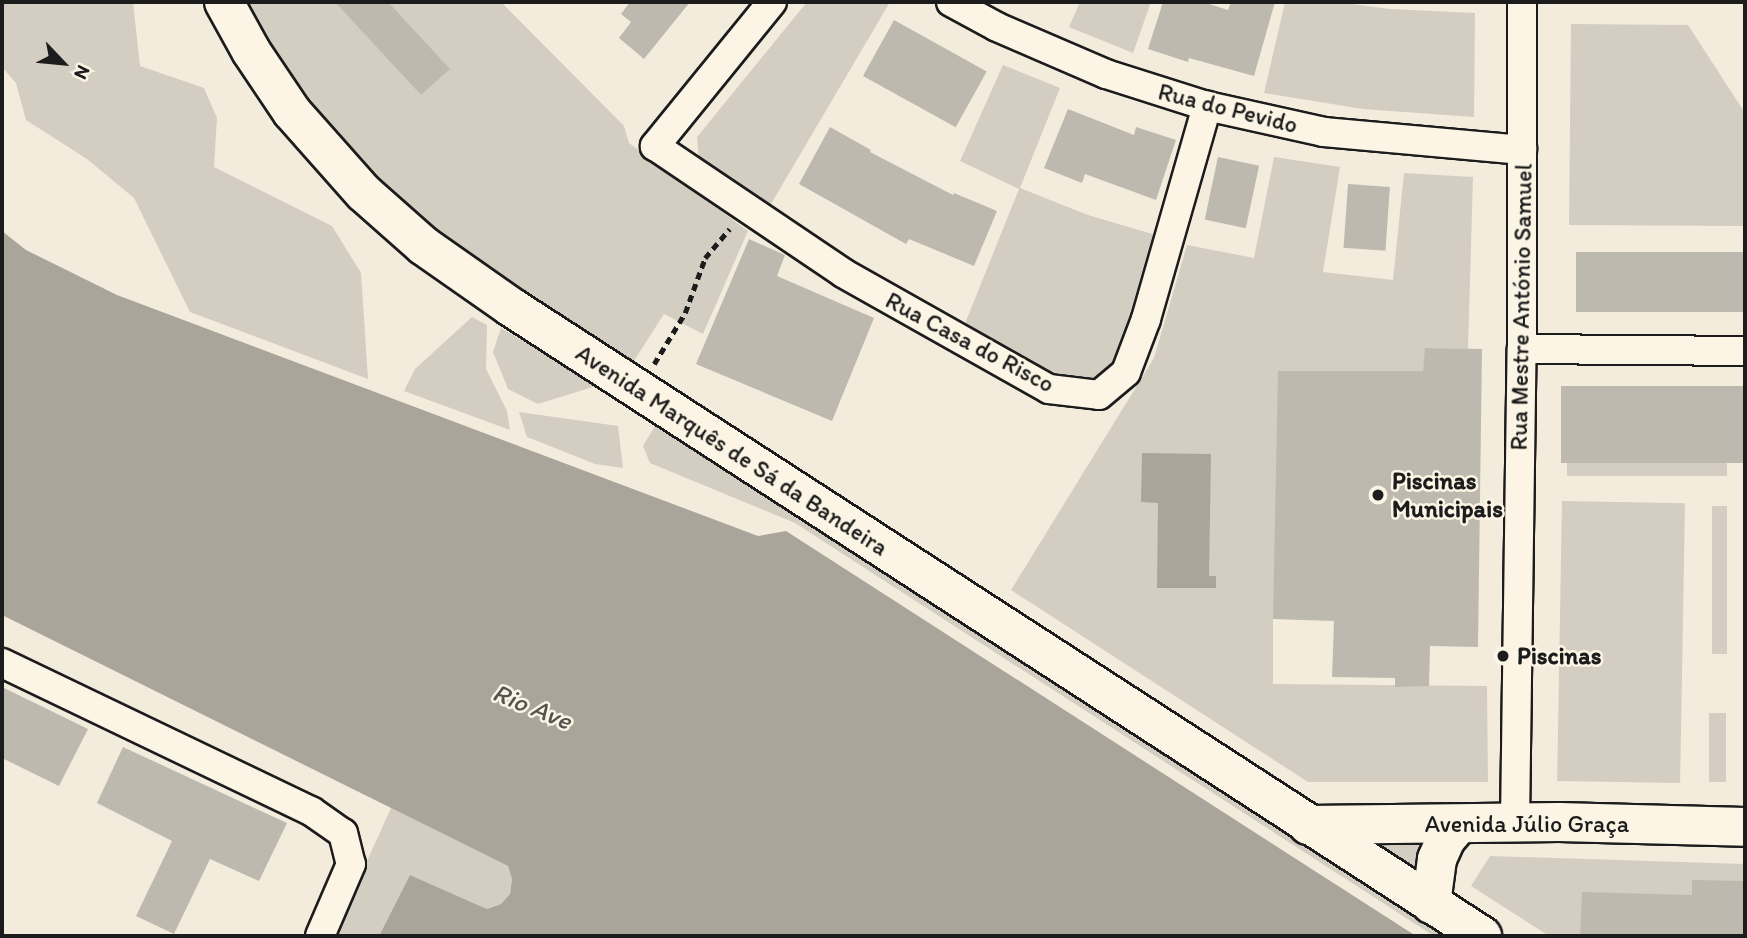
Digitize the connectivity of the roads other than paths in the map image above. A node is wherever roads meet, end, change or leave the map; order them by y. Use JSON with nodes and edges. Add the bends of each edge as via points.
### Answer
{"nodes":[{"id":1,"x":225,"y":2,"type":"edge"},
{"id":2,"x":772,"y":2,"type":"edge"},
{"id":3,"x":951,"y":2,"type":"edge"},
{"id":4,"x":1522,"y":2,"type":"edge"},
{"id":5,"x":1207,"y":106,"type":"junction"},
{"id":6,"x":1522,"y":150,"type":"junction"},
{"id":7,"x":1522,"y":349,"type":"junction"},
{"id":8,"x":1745,"y":351,"type":"edge"},
{"id":9,"x":2,"y":663,"type":"edge"},
{"id":10,"x":1514,"y":822,"type":"junction"},
{"id":11,"x":1459,"y":824,"type":"junction"},
{"id":12,"x":1308,"y":825,"type":"junction"},
{"id":13,"x":1745,"y":827,"type":"edge"},
{"id":14,"x":1431,"y":904,"type":"junction"},
{"id":15,"x":320,"y":936,"type":"edge"},
{"id":16,"x":1482,"y":936,"type":"edge"}],
"edges":[{"from":1,"to":12,"type":"main road","name":"Avenida Marquês de Sá da Bandeira","via":[[292,112],[364,193],[424,246]]},
{"from":2,"to":5,"type":"street","name":"Rua Casa do Risco","via":[[655,146],[843,274],[1049,389],[1099,395],[1126,372]]},
{"from":3,"to":5,"type":"street","name":"Rua do Pevido","via":[[1106,74]]},
{"from":4,"to":6,"type":"street","name":"Rua Mestre António Samuel"},
{"from":5,"to":6,"type":"street","name":"Rua do Pevido","via":[[1324,132]]},
{"from":6,"to":7,"type":"street","name":"Rua Mestre António Samuel"},
{"from":7,"to":8,"type":"street"},
{"from":7,"to":10,"type":"street","name":"Rua Mestre António Samuel"},
{"from":9,"to":15,"type":"street","via":[[311,811],[343,833],[351,864]]},
{"from":10,"to":11,"type":"main road","name":"Avenida Júlio Graça"},
{"from":10,"to":13,"type":"main road","name":"Avenida Júlio Graça"},
{"from":11,"to":12,"type":"main road","name":"Avenida Júlio Graça"},
{"from":11,"to":14,"type":"main road","via":[[1437,859]]},
{"from":12,"to":14,"type":"main road","name":"Avenida Marquês de Sá da Bandeira"},
{"from":14,"to":16,"type":"main road","name":"Avenida Marquês de Sá da Bandeira"}]}
